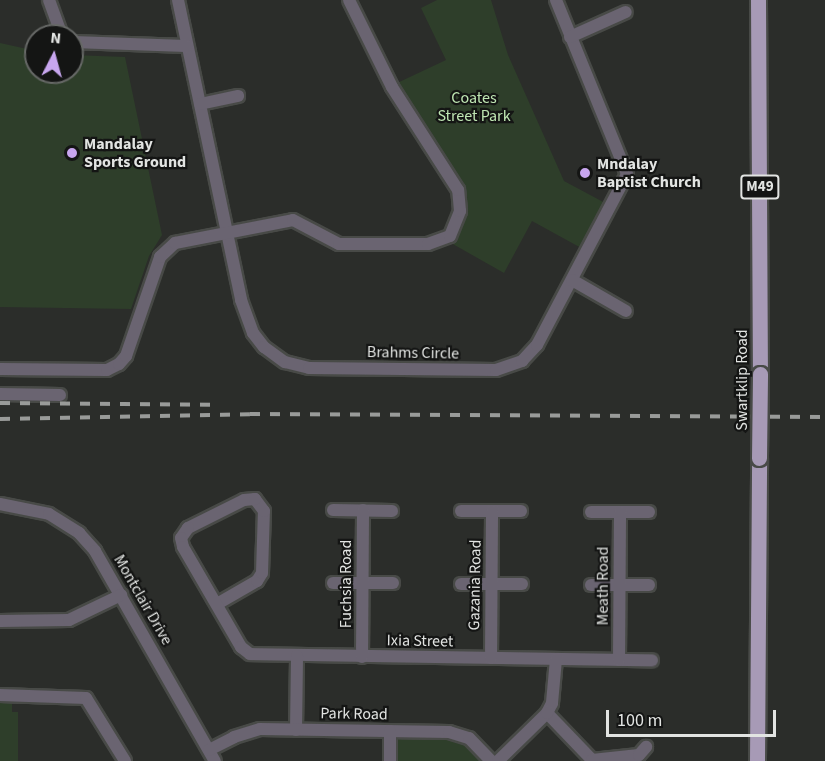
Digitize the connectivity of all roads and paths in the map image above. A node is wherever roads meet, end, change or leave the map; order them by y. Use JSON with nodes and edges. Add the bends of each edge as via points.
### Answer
{"nodes":[{"id":1,"x":49,"y":0,"type":"edge"},
{"id":2,"x":178,"y":0,"type":"edge"},
{"id":3,"x":350,"y":0,"type":"edge"},
{"id":4,"x":556,"y":0,"type":"edge"},
{"id":5,"x":758,"y":0,"type":"edge"},
{"id":6,"x":626,"y":12,"type":"dead end"},
{"id":7,"x":58,"y":24,"type":"edge"},
{"id":8,"x":570,"y":37,"type":"junction"},
{"id":9,"x":84,"y":42,"type":"edge"},
{"id":10,"x":188,"y":46,"type":"junction"},
{"id":11,"x":238,"y":96,"type":"dead end"},
{"id":12,"x":200,"y":104,"type":"junction"},
{"id":13,"x":226,"y":232,"type":"junction"},
{"id":14,"x":572,"y":280,"type":"junction"},
{"id":15,"x":626,"y":311,"type":"dead end"},
{"id":16,"x":0,"y":369,"type":"edge"},
{"id":17,"x":0,"y":394,"type":"edge"},
{"id":18,"x":60,"y":395,"type":"dead end"},
{"id":19,"x":0,"y":504,"type":"edge"},
{"id":20,"x":333,"y":510,"type":"dead end"},
{"id":21,"x":363,"y":510,"type":"junction"},
{"id":22,"x":392,"y":511,"type":"dead end"},
{"id":23,"x":461,"y":511,"type":"dead end"},
{"id":24,"x":492,"y":511,"type":"junction"},
{"id":25,"x":521,"y":511,"type":"dead end"},
{"id":26,"x":591,"y":512,"type":"dead end"},
{"id":27,"x":620,"y":512,"type":"junction"},
{"id":28,"x":649,"y":512,"type":"dead end"},
{"id":29,"x":333,"y":583,"type":"dead end"},
{"id":30,"x":363,"y":583,"type":"junction"},
{"id":31,"x":393,"y":583,"type":"dead end"},
{"id":32,"x":461,"y":584,"type":"dead end"},
{"id":33,"x":491,"y":584,"type":"junction"},
{"id":34,"x":522,"y":584,"type":"dead end"},
{"id":35,"x":591,"y":585,"type":"dead end"},
{"id":36,"x":619,"y":585,"type":"junction"},
{"id":37,"x":649,"y":585,"type":"dead end"},
{"id":38,"x":121,"y":595,"type":"junction"},
{"id":39,"x":217,"y":604,"type":"junction"},
{"id":40,"x":0,"y":621,"type":"edge"},
{"id":41,"x":297,"y":656,"type":"junction"},
{"id":42,"x":362,"y":657,"type":"junction"},
{"id":43,"x":490,"y":658,"type":"junction"},
{"id":44,"x":556,"y":659,"type":"junction"},
{"id":45,"x":619,"y":660,"type":"junction"},
{"id":46,"x":652,"y":660,"type":"dead end"},
{"id":47,"x":0,"y":695,"type":"edge"},
{"id":48,"x":547,"y":713,"type":"junction"},
{"id":49,"x":296,"y":730,"type":"junction"},
{"id":50,"x":390,"y":731,"type":"junction"},
{"id":51,"x":646,"y":747,"type":"dead end"},
{"id":52,"x":212,"y":756,"type":"edge"},
{"id":53,"x":125,"y":761,"type":"edge"},
{"id":54,"x":390,"y":761,"type":"edge"},
{"id":55,"x":491,"y":761,"type":"edge"},
{"id":56,"x":498,"y":761,"type":"edge"},
{"id":57,"x":593,"y":761,"type":"edge"},
{"id":58,"x":757,"y":761,"type":"edge"}],
"edges":[{"from":1,"to":7,"type":"street"},
{"from":2,"to":10,"type":"street","name":"Brahms Circle"},
{"from":3,"to":13,"type":"street","via":[[392,87],[458,190],[460,211],[453,231],[444,240],[428,244],[339,244],[293,220]]},
{"from":4,"to":8,"type":"street","name":"Brahms Circle"},
{"from":5,"to":58,"type":"main road","name":"Swartklip Road","number":"M49","bridge":true},
{"from":6,"to":8,"type":"street"},
{"from":8,"to":14,"type":"street","name":"Brahms Circle","via":[[628,169],[625,182]]},
{"from":9,"to":10,"type":"street"},
{"from":10,"to":12,"type":"street","name":"Brahms Circle"},
{"from":11,"to":12,"type":"street"},
{"from":12,"to":13,"type":"street","name":"Brahms Circle"},
{"from":13,"to":14,"type":"street","name":"Brahms Circle","via":[[241,300],[254,333],[270,353],[300,368],[509,367],[537,345]]},
{"from":13,"to":16,"type":"street","via":[[175,243],[166,249],[126,356],[112,368]]},
{"from":14,"to":15,"type":"street"},
{"from":17,"to":18,"type":"street"},
{"from":19,"to":38,"type":"street","name":"Montclair Drive","via":[[36,509],[70,526],[95,551]]},
{"from":20,"to":21,"type":"street"},
{"from":21,"to":22,"type":"street"},
{"from":21,"to":30,"type":"street","name":"Fuchsia Road"},
{"from":23,"to":24,"type":"street"},
{"from":24,"to":25,"type":"street"},
{"from":24,"to":33,"type":"street","name":"Gazania Road"},
{"from":26,"to":27,"type":"street"},
{"from":27,"to":28,"type":"street"},
{"from":27,"to":36,"type":"street","name":"Meath Road"},
{"from":29,"to":30,"type":"street"},
{"from":30,"to":31,"type":"street"},
{"from":30,"to":42,"type":"street","name":"Fuchsia Road"},
{"from":32,"to":33,"type":"street"},
{"from":33,"to":34,"type":"street"},
{"from":33,"to":43,"type":"street","name":"Gazania Road"},
{"from":35,"to":36,"type":"street"},
{"from":36,"to":37,"type":"street"},
{"from":36,"to":45,"type":"street","name":"Meath Road"},
{"from":38,"to":40,"type":"street","via":[[69,620]]},
{"from":38,"to":52,"type":"street","name":"Montclair Drive"},
{"from":39,"to":39,"type":"street","name":"Ixia Street","via":[[257,581],[262,573],[264,511],[255,499],[244,500],[182,534],[183,547]]},
{"from":39,"to":41,"type":"street","name":"Ixia Street","via":[[244,652],[255,656]]},
{"from":41,"to":42,"type":"street","name":"Ixia Street"},
{"from":41,"to":49,"type":"street"},
{"from":42,"to":43,"type":"street","name":"Ixia Street"},
{"from":43,"to":44,"type":"street","name":"Ixia Street"},
{"from":44,"to":45,"type":"street","name":"Ixia Street"},
{"from":44,"to":48,"type":"street","via":[[552,703]]},
{"from":45,"to":46,"type":"street","name":"Ixia Street"},
{"from":47,"to":53,"type":"street","via":[[86,698]]},
{"from":48,"to":56,"type":"street"},
{"from":48,"to":57,"type":"street"},
{"from":49,"to":50,"type":"street","name":"Park Road"},
{"from":49,"to":52,"type":"street","name":"Park Road","via":[[247,732]]},
{"from":50,"to":54,"type":"street"},
{"from":50,"to":55,"type":"street","name":"Park Road","via":[[460,733]]},
{"from":51,"to":57,"type":"street","via":[[639,755]]}]}
